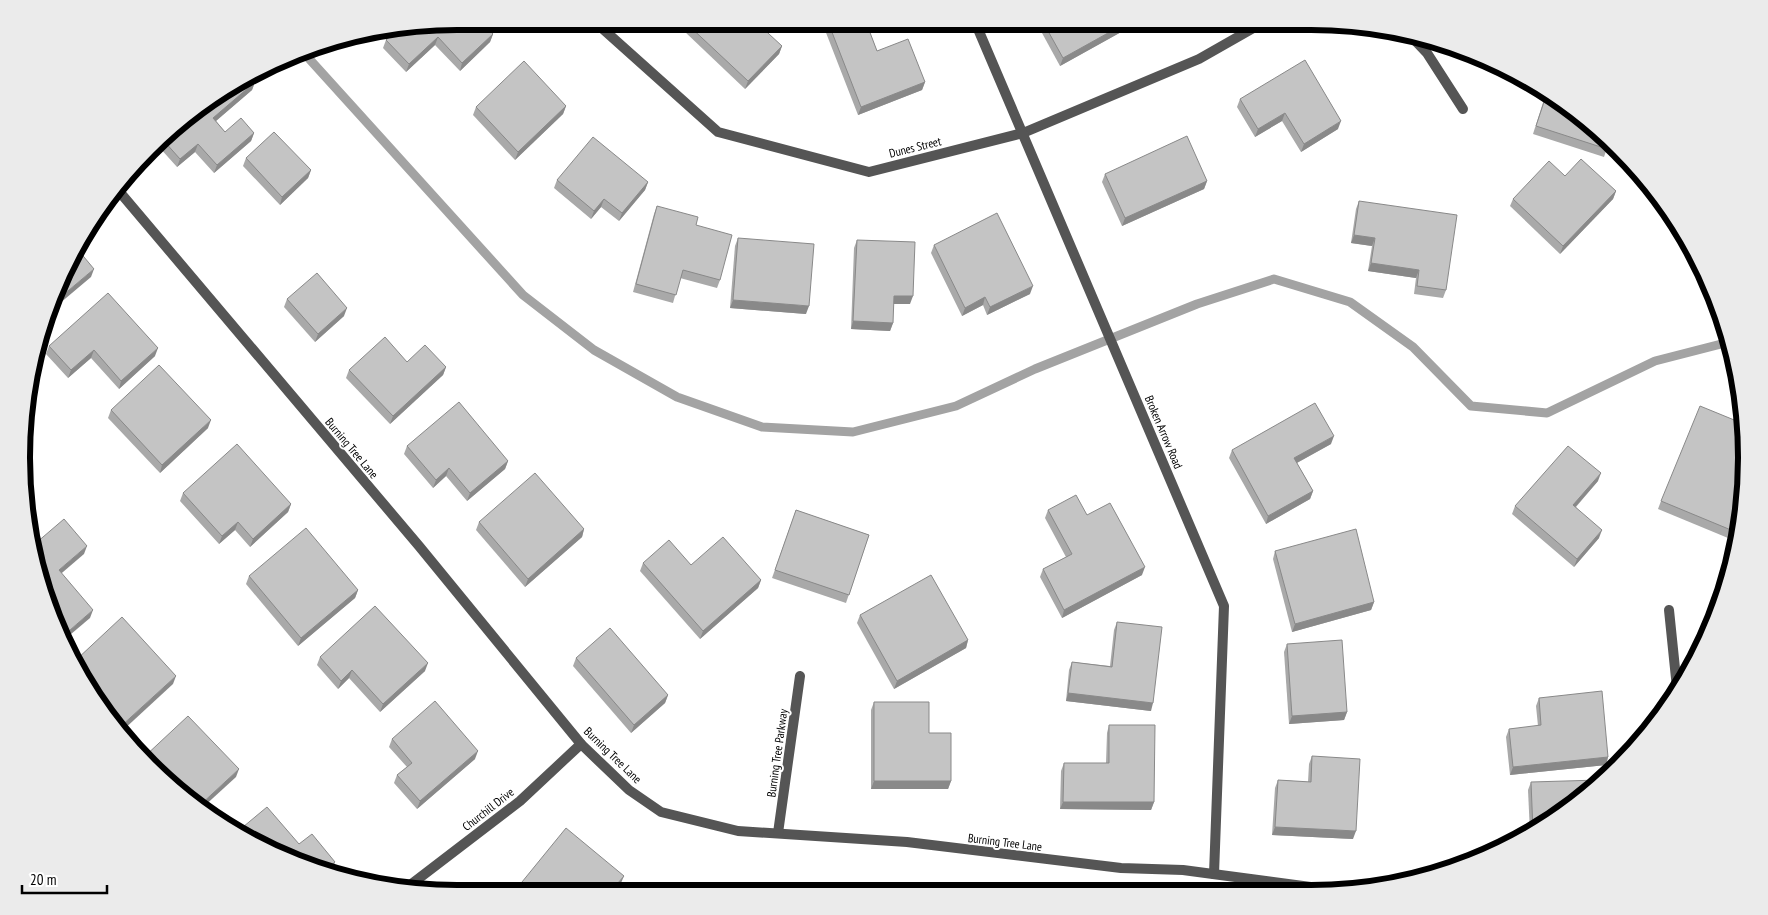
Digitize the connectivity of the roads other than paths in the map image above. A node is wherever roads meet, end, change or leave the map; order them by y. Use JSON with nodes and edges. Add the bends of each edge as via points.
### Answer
{"nodes":[{"id":1,"x":604,"y":30,"type":"edge"},
{"id":2,"x":978,"y":30,"type":"edge"},
{"id":3,"x":1250,"y":30,"type":"edge"},
{"id":4,"x":1419,"y":44,"type":"edge"},
{"id":5,"x":1464,"y":109,"type":"dead end"},
{"id":6,"x":1023,"y":133,"type":"junction"},
{"id":7,"x":121,"y":194,"type":"edge"},
{"id":8,"x":1669,"y":610,"type":"dead end"},
{"id":9,"x":800,"y":676,"type":"dead end"},
{"id":10,"x":1676,"y":679,"type":"edge"},
{"id":11,"x":581,"y":744,"type":"junction"},
{"id":12,"x":778,"y":833,"type":"junction"},
{"id":13,"x":1214,"y":874,"type":"junction"},
{"id":14,"x":414,"y":882,"type":"edge"},
{"id":15,"x":1296,"y":885,"type":"edge"}],
"edges":[{"from":1,"to":6,"type":"street","name":"Dunes Street","via":[[718,132],[869,172]]},
{"from":2,"to":6,"type":"street","name":"Broken Arrow Road"},
{"from":3,"to":6,"type":"street","name":"Dunes Street","via":[[1198,59]]},
{"from":4,"to":5,"type":"street"},
{"from":6,"to":13,"type":"street","name":"Broken Arrow Road","via":[[1224,606]]},
{"from":7,"to":11,"type":"street","name":"Burning Tree Lane","via":[[419,546]]},
{"from":8,"to":10,"type":"street"},
{"from":9,"to":12,"type":"street","name":"Burning Tree Parkway"},
{"from":11,"to":12,"type":"street","name":"Burning Tree Lane","via":[[629,790],[661,812],[738,831]]},
{"from":11,"to":14,"type":"street","name":"Churchill Drive","via":[[520,801]]},
{"from":12,"to":13,"type":"street","name":"Burning Tree Lane","via":[[907,842],[1122,868]]},
{"from":13,"to":15,"type":"street","name":"Burning Tree Lane"}]}
